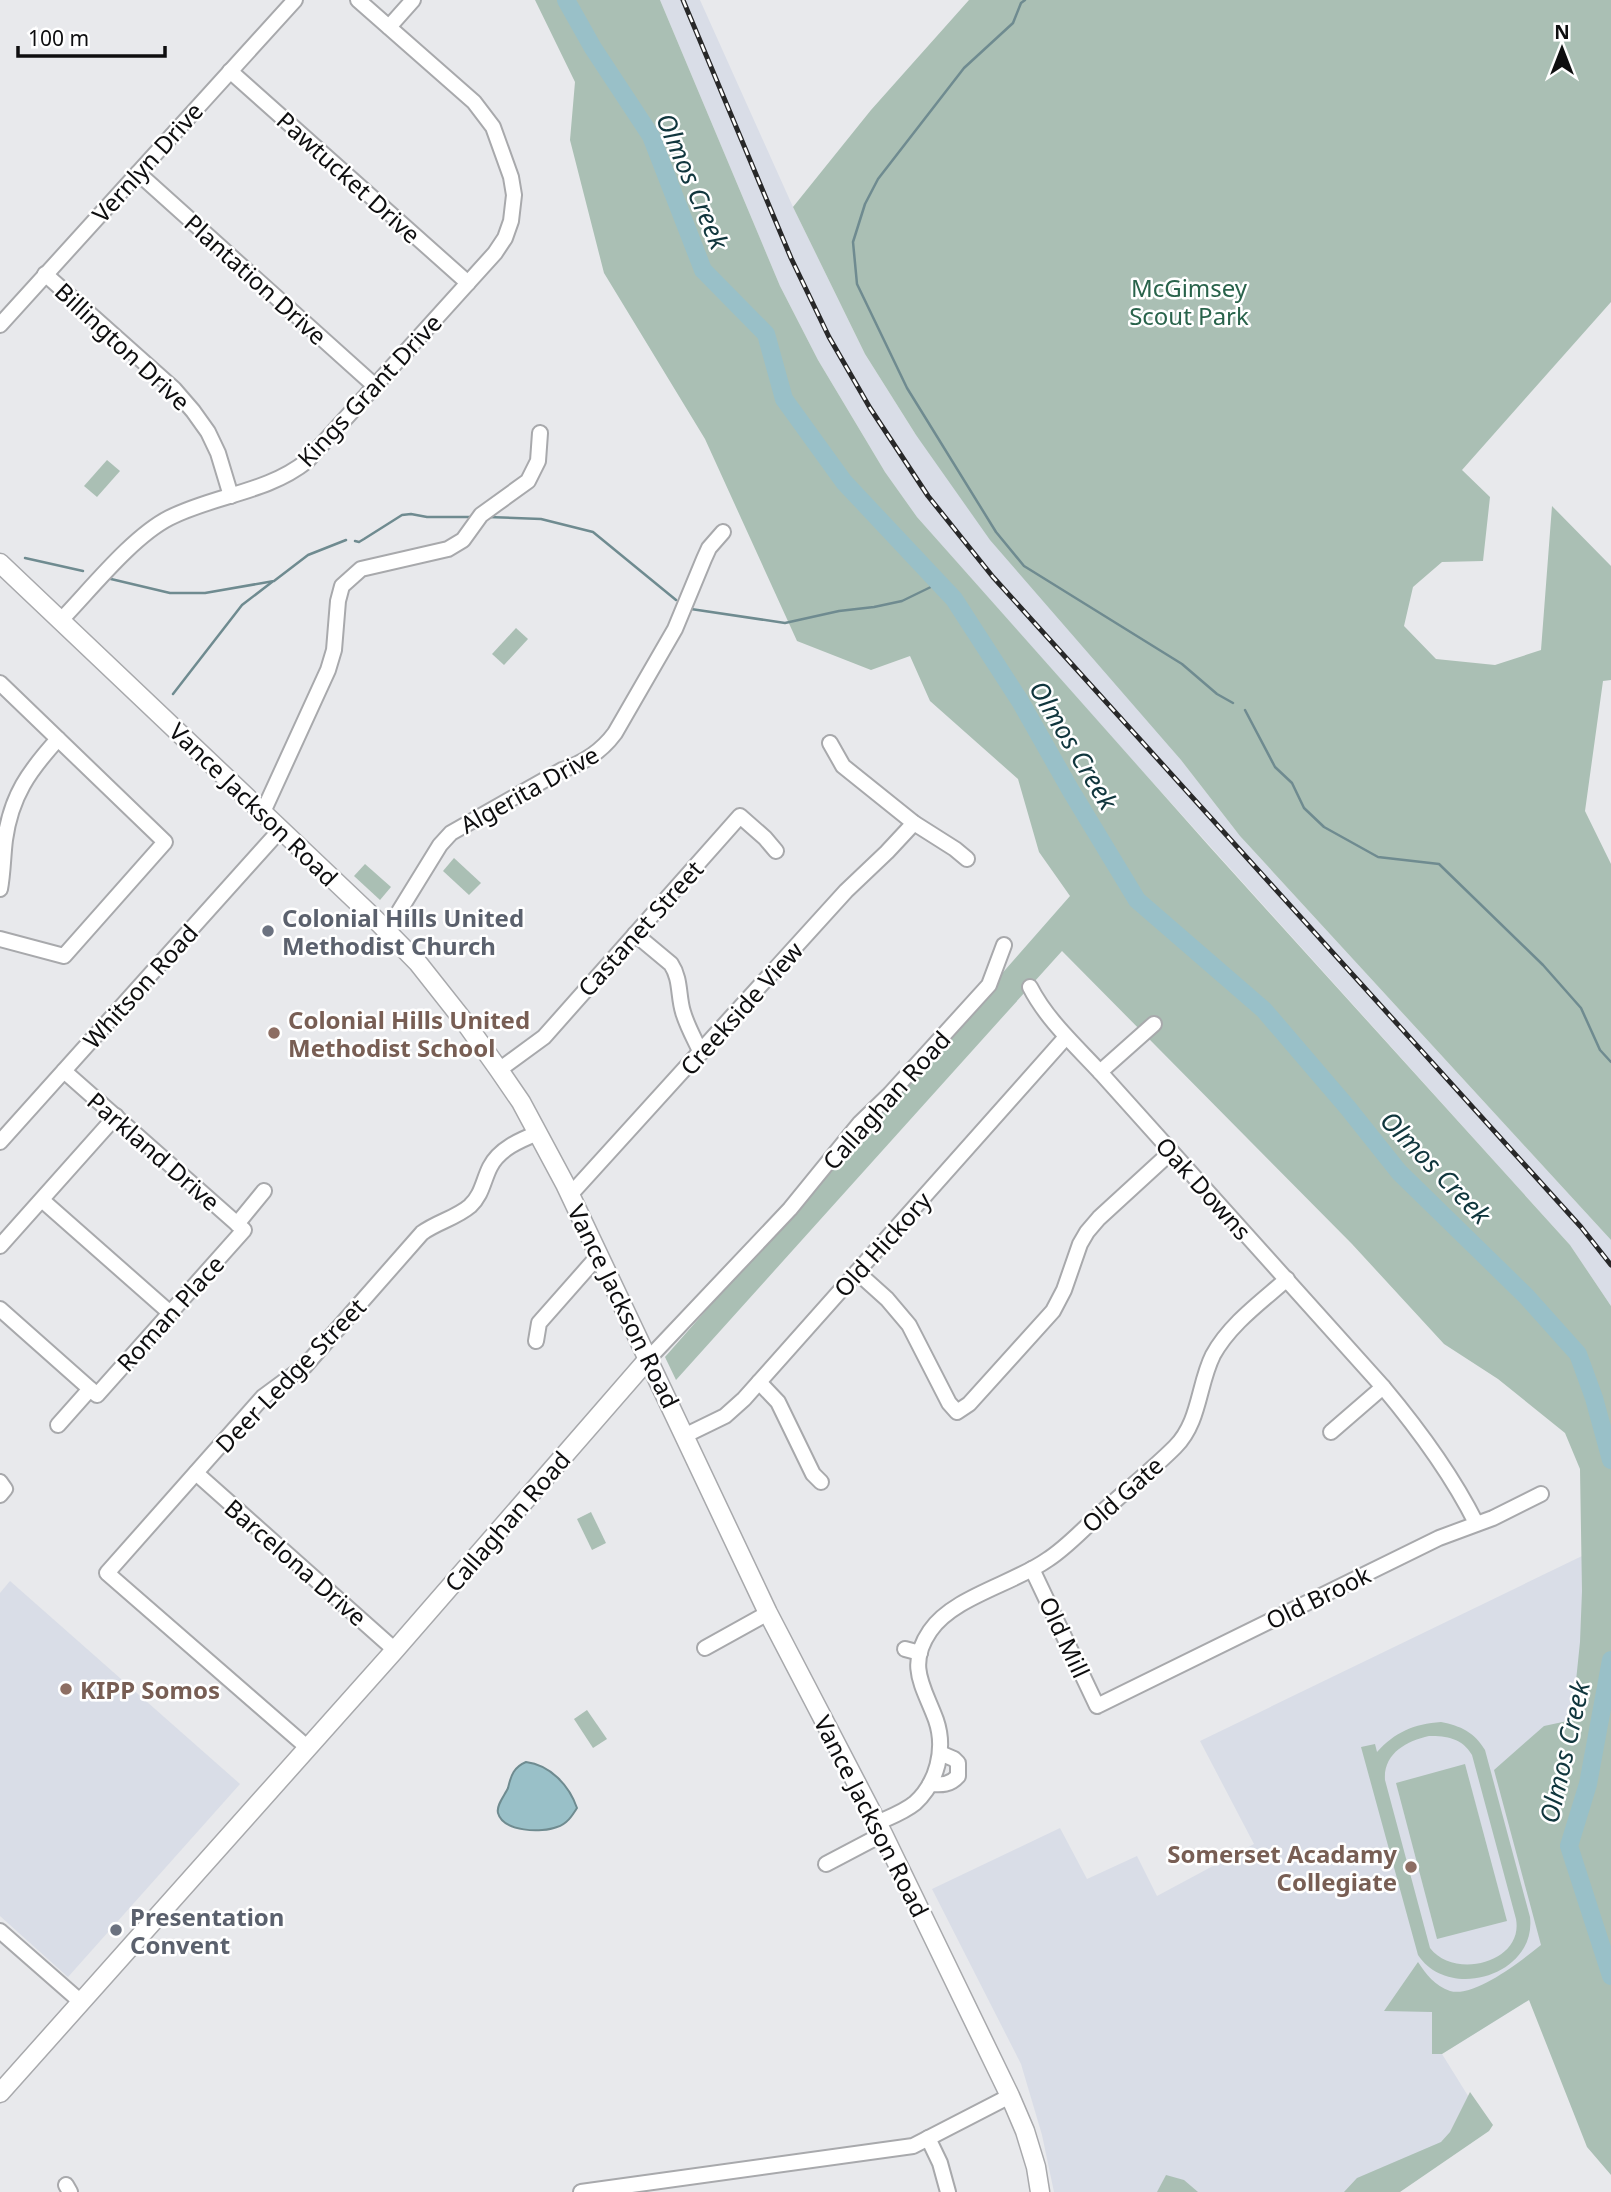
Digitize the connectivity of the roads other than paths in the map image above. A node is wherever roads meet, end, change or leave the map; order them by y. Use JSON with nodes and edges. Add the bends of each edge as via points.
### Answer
{"nodes":[{"id":1,"x":295,"y":0,"type":"edge"},
{"id":2,"x":358,"y":0,"type":"edge"},
{"id":3,"x":413,"y":0,"type":"edge"},
{"id":4,"x":389,"y":27,"type":"junction"},
{"id":5,"x":230,"y":71,"type":"junction"},
{"id":6,"x":138,"y":173,"type":"junction"},
{"id":7,"x":45,"y":274,"type":"junction"},
{"id":8,"x":468,"y":283,"type":"junction"},
{"id":9,"x":0,"y":324,"type":"edge"},
{"id":10,"x":375,"y":386,"type":"junction"},
{"id":11,"x":540,"y":433,"type":"dead end"},
{"id":12,"x":232,"y":496,"type":"junction"},
{"id":13,"x":723,"y":532,"type":"dead end"},
{"id":14,"x":0,"y":562,"type":"edge"},
{"id":15,"x":61,"y":620,"type":"junction"},
{"id":16,"x":0,"y":683,"type":"edge"},
{"id":17,"x":58,"y":739,"type":"junction"},
{"id":18,"x":830,"y":743,"type":"dead end"},
{"id":19,"x":7,"y":802,"type":"edge"},
{"id":20,"x":263,"y":812,"type":"junction"},
{"id":21,"x":914,"y":823,"type":"junction"},
{"id":22,"x":281,"y":829,"type":"junction"},
{"id":23,"x":776,"y":852,"type":"dead end"},
{"id":24,"x":967,"y":859,"type":"dead end"},
{"id":25,"x":0,"y":889,"type":"edge"},
{"id":26,"x":387,"y":931,"type":"junction"},
{"id":27,"x":635,"y":934,"type":"junction"},
{"id":28,"x":0,"y":939,"type":"edge"},
{"id":29,"x":1004,"y":945,"type":"dead end"},
{"id":30,"x":1030,"y":987,"type":"dead end"},
{"id":31,"x":1154,"y":1024,"type":"dead end"},
{"id":32,"x":1066,"y":1037,"type":"junction"},
{"id":33,"x":701,"y":1053,"type":"junction"},
{"id":34,"x":499,"y":1070,"type":"junction"},
{"id":35,"x":64,"y":1071,"type":"junction"},
{"id":36,"x":1100,"y":1072,"type":"junction"},
{"id":37,"x":116,"y":1116,"type":"junction"},
{"id":38,"x":538,"y":1133,"type":"junction"},
{"id":39,"x":0,"y":1142,"type":"edge"},
{"id":40,"x":1171,"y":1152,"type":"junction"},
{"id":41,"x":264,"y":1191,"type":"dead end"},
{"id":42,"x":570,"y":1195,"type":"junction"},
{"id":43,"x":41,"y":1200,"type":"junction"},
{"id":44,"x":240,"y":1227,"type":"junction"},
{"id":45,"x":0,"y":1246,"type":"edge"},
{"id":46,"x":599,"y":1255,"type":"junction"},
{"id":47,"x":857,"y":1272,"type":"junction"},
{"id":48,"x":1287,"y":1279,"type":"junction"},
{"id":49,"x":0,"y":1309,"type":"edge"},
{"id":50,"x":169,"y":1312,"type":"junction"},
{"id":51,"x":536,"y":1341,"type":"dead end"},
{"id":52,"x":649,"y":1358,"type":"junction"},
{"id":53,"x":759,"y":1382,"type":"junction"},
{"id":54,"x":1383,"y":1387,"type":"junction"},
{"id":55,"x":93,"y":1392,"type":"junction"},
{"id":56,"x":58,"y":1425,"type":"dead end"},
{"id":57,"x":1331,"y":1432,"type":"dead end"},
{"id":58,"x":686,"y":1435,"type":"junction"},
{"id":59,"x":196,"y":1473,"type":"junction"},
{"id":60,"x":821,"y":1482,"type":"dead end"},
{"id":61,"x":1541,"y":1494,"type":"dead end"},
{"id":62,"x":1476,"y":1523,"type":"junction"},
{"id":63,"x":1032,"y":1569,"type":"junction"},
{"id":64,"x":768,"y":1613,"type":"junction"},
{"id":65,"x":705,"y":1648,"type":"dead end"},
{"id":66,"x":905,"y":1649,"type":"dead end"},
{"id":67,"x":396,"y":1650,"type":"junction"},
{"id":68,"x":920,"y":1653,"type":"junction"},
{"id":69,"x":1097,"y":1706,"type":"joint"},
{"id":70,"x":308,"y":1748,"type":"junction"},
{"id":71,"x":940,"y":1753,"type":"junction"},
{"id":72,"x":930,"y":1784,"type":"junction"},
{"id":73,"x":880,"y":1828,"type":"junction"},
{"id":74,"x":826,"y":1864,"type":"dead end"},
{"id":75,"x":0,"y":1931,"type":"edge"},
{"id":76,"x":80,"y":2002,"type":"junction"},
{"id":77,"x":0,"y":2093,"type":"edge"},
{"id":78,"x":1010,"y":2096,"type":"junction"},
{"id":79,"x":928,"y":2138,"type":"junction"},
{"id":80,"x":581,"y":2192,"type":"edge"},
{"id":81,"x":948,"y":2192,"type":"edge"},
{"id":82,"x":1040,"y":2192,"type":"edge"}],
"edges":[{"from":1,"to":5,"type":"street","name":"Vernlyn Drive"},
{"from":2,"to":4,"type":"street","name":"Kings Grant Drive"},
{"from":3,"to":4,"type":"street"},
{"from":4,"to":8,"type":"street","name":"Kings Grant Drive","via":[[484,112],[497,135],[513,186],[514,204],[505,238]]},
{"from":5,"to":6,"type":"street","name":"Vernlyn Drive"},
{"from":5,"to":8,"type":"street","name":"Pawtucket Drive"},
{"from":6,"to":7,"type":"street","name":"Vernlyn Drive"},
{"from":6,"to":10,"type":"street","name":"Plantation Drive"},
{"from":7,"to":9,"type":"street","name":"Vernlyn Drive"},
{"from":7,"to":12,"type":"street","name":"Billington Drive","via":[[193,411],[218,453]]},
{"from":8,"to":10,"type":"street","name":"Kings Grant Drive"},
{"from":10,"to":12,"type":"street","name":"Kings Grant Drive","via":[[298,468]]},
{"from":11,"to":20,"type":"street","via":[[538,461],[528,481],[481,515],[463,540],[447,549],[361,569],[342,586],[332,660]]},
{"from":12,"to":15,"type":"street","name":"Kings Grant Drive","via":[[154,526]]},
{"from":13,"to":26,"type":"street","name":"Algerita Drive","via":[[709,548],[667,646],[606,746],[451,833]]},
{"from":14,"to":15,"type":"main road","name":"Vance Jackson Road"},
{"from":15,"to":20,"type":"main road","name":"Vance Jackson Road"},
{"from":16,"to":17,"type":"street"},
{"from":17,"to":19,"type":"street"},
{"from":17,"to":28,"type":"street","via":[[165,842],[64,956]]},
{"from":18,"to":21,"type":"street","via":[[843,766]]},
{"from":19,"to":25,"type":"street"},
{"from":20,"to":22,"type":"main road","name":"Vance Jackson Road"},
{"from":21,"to":24,"type":"street"},
{"from":21,"to":33,"type":"street","name":"Creekside View","via":[[846,891]]},
{"from":22,"to":26,"type":"main road","name":"Vance Jackson Road"},
{"from":22,"to":35,"type":"street","name":"Whitson Road"},
{"from":23,"to":27,"type":"street","name":"Castanet Street","via":[[740,816]]},
{"from":26,"to":34,"type":"main road","name":"Vance Jackson Road","via":[[418,963]]},
{"from":27,"to":33,"type":"street","via":[[675,970],[683,1012]]},
{"from":27,"to":34,"type":"street","name":"Castanet Street","via":[[544,1037]]},
{"from":29,"to":52,"type":"street","name":"Callaghan Road","via":[[989,985],[860,1123],[790,1209]]},
{"from":30,"to":32,"type":"street","name":"Oak Downs"},
{"from":31,"to":36,"type":"street"},
{"from":32,"to":36,"type":"street","name":"Oak Downs"},
{"from":32,"to":47,"type":"street","name":"Old Hickory"},
{"from":33,"to":42,"type":"street","name":"Creekside View"},
{"from":34,"to":38,"type":"main road","name":"Vance Jackson Road"},
{"from":35,"to":37,"type":"street","name":"Parkland Drive"},
{"from":35,"to":39,"type":"street","name":"Whitson Road"},
{"from":36,"to":40,"type":"street","name":"Oak Downs"},
{"from":37,"to":43,"type":"street"},
{"from":37,"to":44,"type":"street","name":"Parkland Drive"},
{"from":38,"to":42,"type":"main road","name":"Vance Jackson Road"},
{"from":38,"to":59,"type":"street","name":"Deer Ledge Street","via":[[500,1154],[476,1200],[422,1233],[306,1366],[263,1397]]},
{"from":40,"to":47,"type":"street","via":[[1093,1225],[1080,1244],[1052,1311],[957,1412],[909,1325]]},
{"from":40,"to":48,"type":"street","name":"Oak Downs"},
{"from":41,"to":44,"type":"street","name":"Roman Place"},
{"from":42,"to":46,"type":"main road","name":"Vance Jackson Road"},
{"from":43,"to":45,"type":"street"},
{"from":43,"to":50,"type":"street"},
{"from":44,"to":50,"type":"street","name":"Roman Place"},
{"from":46,"to":51,"type":"street","via":[[539,1323]]},
{"from":46,"to":52,"type":"main road","name":"Vance Jackson Road"},
{"from":47,"to":53,"type":"street","name":"Old Hickory"},
{"from":48,"to":54,"type":"street","name":"Oak Downs"},
{"from":48,"to":63,"type":"street","name":"Old Gate","via":[[1220,1344],[1194,1416],[1176,1446]]},
{"from":49,"to":55,"type":"street"},
{"from":50,"to":55,"type":"street","name":"Roman Place"},
{"from":52,"to":58,"type":"main road","name":"Vance Jackson Road"},
{"from":52,"to":67,"type":"main road","name":"Callaghan Road"},
{"from":53,"to":58,"type":"street","name":"Old Hickory","via":[[725,1416]]},
{"from":53,"to":60,"type":"street","via":[[778,1402]]},
{"from":54,"to":57,"type":"street"},
{"from":54,"to":62,"type":"street","name":"Oak Downs","via":[[1444,1465]]},
{"from":55,"to":56,"type":"street","name":"Roman Place"},
{"from":58,"to":64,"type":"main road","name":"Vance Jackson Road"},
{"from":59,"to":67,"type":"street","name":"Barcelona Drive"},
{"from":59,"to":70,"type":"street","name":"Deer Ledge Street","via":[[107,1573]]},
{"from":61,"to":62,"type":"street","name":"Old Brook"},
{"from":62,"to":69,"type":"street","name":"Old Brook"},
{"from":63,"to":68,"type":"street","name":"Old Gate","via":[[948,1612],[929,1632]]},
{"from":63,"to":69,"type":"street","name":"Old Mill"},
{"from":64,"to":65,"type":"street"},
{"from":64,"to":73,"type":"main road","name":"Vance Jackson Road"},
{"from":66,"to":68,"type":"street"},
{"from":67,"to":70,"type":"main road","name":"Callaghan Road"},
{"from":68,"to":71,"type":"street","via":[[920,1679],[938,1727]]},
{"from":70,"to":76,"type":"main road","name":"Callaghan Road"},
{"from":71,"to":72,"type":"street"},
{"from":71,"to":72,"type":"street","via":[[954,1759],[960,1772],[949,1783]]},
{"from":72,"to":73,"type":"street","via":[[914,1803]]},
{"from":73,"to":74,"type":"street"},
{"from":73,"to":78,"type":"main road","name":"Vance Jackson Road"},
{"from":75,"to":76,"type":"street"},
{"from":76,"to":77,"type":"main road","name":"Callaghan Road"},
{"from":78,"to":79,"type":"street"},
{"from":78,"to":82,"type":"main road","name":"Vance Jackson Road","via":[[1025,2131]]},
{"from":79,"to":80,"type":"street","via":[[903,2148]]},
{"from":79,"to":81,"type":"street"}]}
